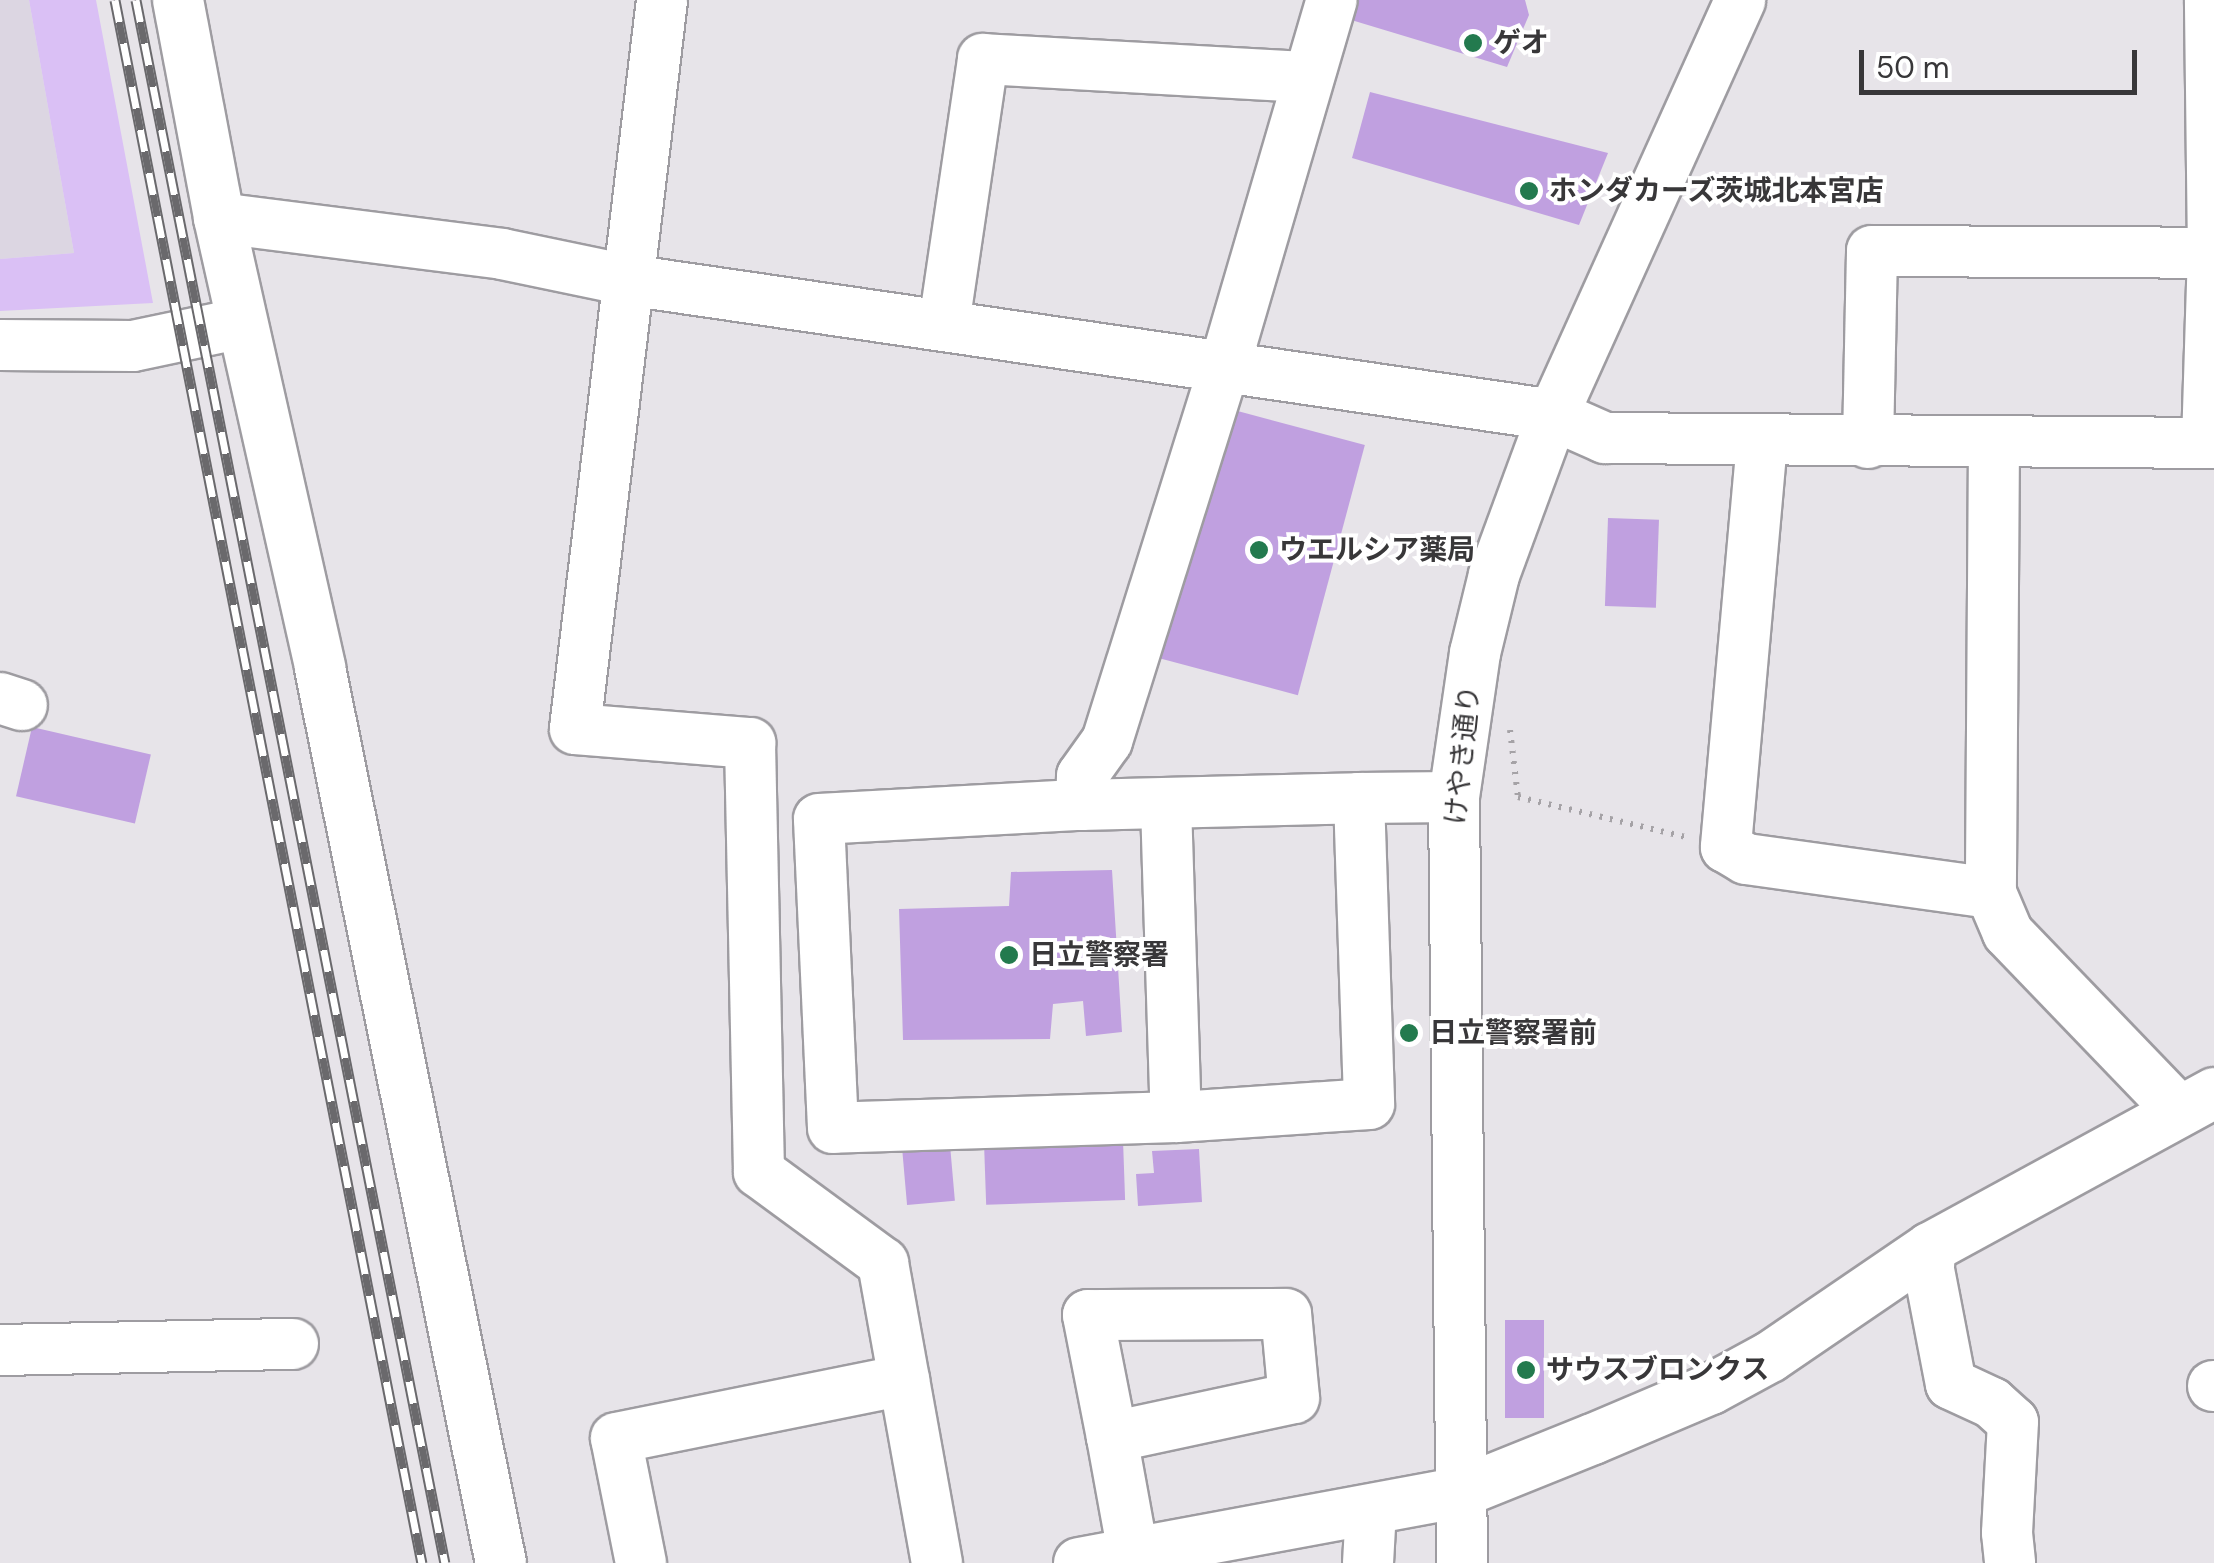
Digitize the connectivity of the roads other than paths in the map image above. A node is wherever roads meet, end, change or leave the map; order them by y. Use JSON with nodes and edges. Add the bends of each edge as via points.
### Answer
{"nodes":[{"id":1,"x":178,"y":0,"type":"edge"},
{"id":2,"x":662,"y":0,"type":"edge"},
{"id":3,"x":1332,"y":0,"type":"edge"},
{"id":4,"x":1740,"y":0,"type":"edge"},
{"id":5,"x":2210,"y":0,"type":"edge"},
{"id":6,"x":1307,"y":77,"type":"junction"},
{"id":7,"x":219,"y":218,"type":"junction"},
{"id":8,"x":2213,"y":253,"type":"edge"},
{"id":9,"x":628,"y":280,"type":"junction"},
{"id":10,"x":242,"y":323,"type":"junction"},
{"id":11,"x":944,"y":324,"type":"junction"},
{"id":12,"x":0,"y":345,"type":"edge"},
{"id":13,"x":1225,"y":364,"type":"junction"},
{"id":14,"x":1553,"y":416,"type":"junction"},
{"id":15,"x":1762,"y":442,"type":"junction"},
{"id":16,"x":1868,"y":442,"type":"junction"},
{"id":17,"x":2210,"y":443,"type":"edge"},
{"id":18,"x":1994,"y":444,"type":"junction"},
{"id":19,"x":1454,"y":797,"type":"junction"},
{"id":20,"x":1360,"y":798,"type":"junction"},
{"id":21,"x":1166,"y":805,"type":"junction"},
{"id":22,"x":1082,"y":806,"type":"junction"},
{"id":23,"x":1991,"y":894,"type":"junction"},
{"id":24,"x":2196,"y":1102,"type":"edge"},
{"id":25,"x":1176,"y":1117,"type":"junction"},
{"id":26,"x":1930,"y":1248,"type":"junction"},
{"id":27,"x":294,"y":1344,"type":"dead end"},
{"id":28,"x":0,"y":1350,"type":"edge"},
{"id":29,"x":904,"y":1380,"type":"junction"},
{"id":30,"x":1112,"y":1437,"type":"dead end"},
{"id":31,"x":1460,"y":1492,"type":"junction"},
{"id":32,"x":1371,"y":1510,"type":"junction"},
{"id":33,"x":1134,"y":1552,"type":"junction"},
{"id":34,"x":501,"y":1563,"type":"edge"},
{"id":35,"x":641,"y":1563,"type":"edge"},
{"id":36,"x":937,"y":1563,"type":"edge"},
{"id":37,"x":1079,"y":1563,"type":"edge"},
{"id":38,"x":1368,"y":1563,"type":"edge"},
{"id":39,"x":1462,"y":1563,"type":"edge"},
{"id":40,"x":2010,"y":1563,"type":"edge"}],
"edges":[{"from":1,"to":7,"type":"street"},
{"from":2,"to":9,"type":"street"},
{"from":3,"to":6,"type":"street"},
{"from":4,"to":14,"type":"street","name":"けやき通り"},
{"from":5,"to":8,"type":"street"},
{"from":6,"to":11,"type":"street","via":[[983,59]]},
{"from":6,"to":13,"type":"street"},
{"from":7,"to":9,"type":"street","via":[[502,254]]},
{"from":7,"to":10,"type":"street"},
{"from":8,"to":16,"type":"street","via":[[1872,251]]},
{"from":8,"to":17,"type":"street"},
{"from":9,"to":11,"type":"street"},
{"from":9,"to":29,"type":"street","via":[[575,730],[750,743],[759,1172],[883,1263]]},
{"from":10,"to":12,"type":"street","via":[[133,346]]},
{"from":10,"to":34,"type":"street","via":[[320,668]]},
{"from":11,"to":13,"type":"street"},
{"from":13,"to":14,"type":"street"},
{"from":13,"to":22,"type":"street","via":[[1107,741],[1082,776]]},
{"from":14,"to":15,"type":"street","via":[[1605,438]]},
{"from":14,"to":19,"type":"street","name":"けやき通り","via":[[1494,574]]},
{"from":15,"to":16,"type":"street"},
{"from":15,"to":23,"type":"street","via":[[1726,847],[1746,858]]},
{"from":16,"to":18,"type":"street"},
{"from":17,"to":18,"type":"street"},
{"from":18,"to":23,"type":"street"},
{"from":19,"to":20,"type":"street"},
{"from":19,"to":31,"type":"street","name":"けやき通り"},
{"from":20,"to":21,"type":"street"},
{"from":20,"to":25,"type":"street","via":[[1369,1104]]},
{"from":21,"to":22,"type":"street"},
{"from":21,"to":25,"type":"street"},
{"from":22,"to":25,"type":"street","via":[[819,819],[834,1128]]},
{"from":23,"to":24,"type":"street","via":[[2008,933]]},
{"from":24,"to":26,"type":"street"},
{"from":26,"to":31,"type":"street","via":[[1770,1357],[1710,1389]]},
{"from":26,"to":40,"type":"street","via":[[1951,1384],[1992,1403],[2013,1422]]},
{"from":27,"to":28,"type":"street"},
{"from":29,"to":35,"type":"street","via":[[616,1438]]},
{"from":29,"to":36,"type":"street"},
{"from":30,"to":33,"type":"street"},
{"from":31,"to":32,"type":"street"},
{"from":31,"to":39,"type":"street","name":"けやき通り"},
{"from":32,"to":33,"type":"street"},
{"from":32,"to":38,"type":"street"},
{"from":33,"to":37,"type":"street"}]}
